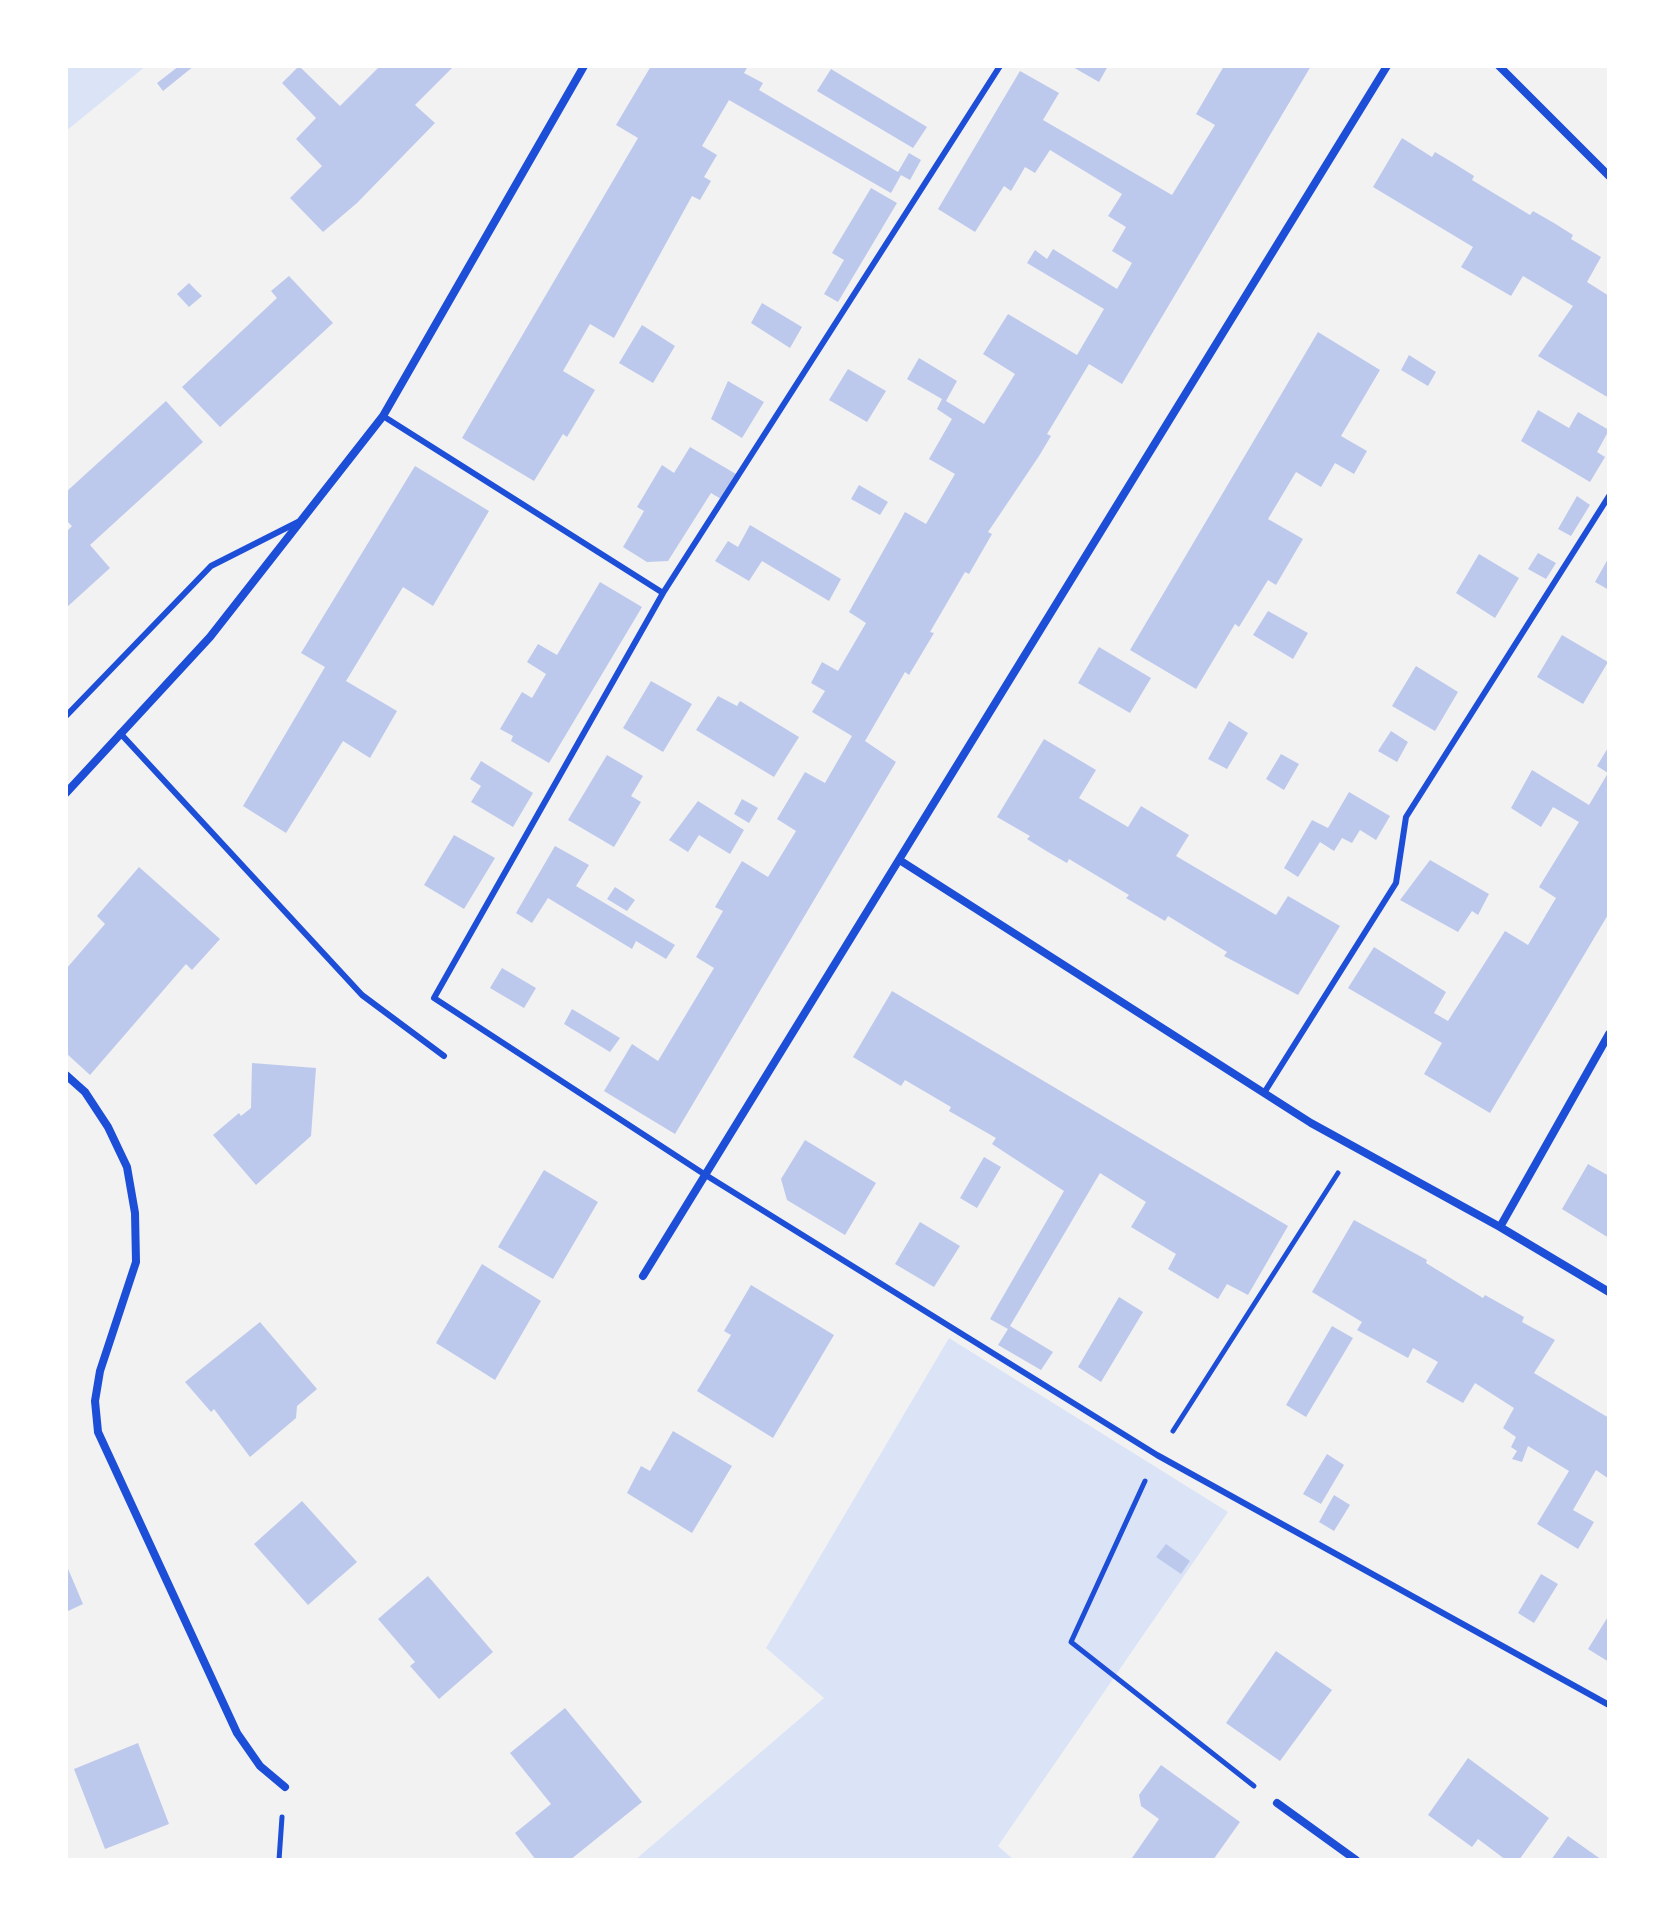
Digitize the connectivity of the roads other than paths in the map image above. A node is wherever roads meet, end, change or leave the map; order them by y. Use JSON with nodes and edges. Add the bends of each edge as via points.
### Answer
{"nodes":[{"id":1,"x":584,"y":66,"type":"edge"},
{"id":2,"x":1000,"y":66,"type":"edge"},
{"id":3,"x":1387,"y":66,"type":"edge"},
{"id":4,"x":1499,"y":66,"type":"edge"},
{"id":5,"x":1609,"y":176,"type":"edge"},
{"id":6,"x":383,"y":416,"type":"junction"},
{"id":7,"x":1609,"y":496,"type":"edge"},
{"id":8,"x":302,"y":521,"type":"junction"},
{"id":9,"x":663,"y":593,"type":"junction"},
{"id":10,"x":66,"y":716,"type":"edge"},
{"id":11,"x":120,"y":733,"type":"junction"},
{"id":12,"x":66,"y":793,"type":"edge"},
{"id":13,"x":901,"y":861,"type":"junction"},
{"id":14,"x":1609,"y":1034,"type":"edge"},
{"id":15,"x":444,"y":1056,"type":"dead end"},
{"id":16,"x":66,"y":1075,"type":"edge"},
{"id":17,"x":1264,"y":1093,"type":"junction"},
{"id":18,"x":704,"y":1174,"type":"junction"},
{"id":19,"x":1500,"y":1227,"type":"junction"},
{"id":20,"x":643,"y":1276,"type":"dead end"},
{"id":21,"x":1609,"y":1292,"type":"edge"},
{"id":22,"x":1609,"y":1705,"type":"edge"},
{"id":23,"x":285,"y":1787,"type":"road end"},
{"id":24,"x":1277,"y":1803,"type":"dead end"},
{"id":25,"x":1356,"y":1860,"type":"edge"}],
"edges":[{"from":1,"to":6,"type":"street"},
{"from":2,"to":9,"type":"lane"},
{"from":3,"to":13,"type":"street"},
{"from":4,"to":5,"type":"street"},
{"from":6,"to":8,"type":"street"},
{"from":6,"to":9,"type":"lane"},
{"from":7,"to":17,"type":"lane","via":[[1406,817],[1396,883]]},
{"from":8,"to":10,"type":"lane","via":[[211,566]]},
{"from":8,"to":11,"type":"street","via":[[210,637]]},
{"from":9,"to":18,"type":"lane","via":[[434,998]]},
{"from":11,"to":12,"type":"street"},
{"from":11,"to":15,"type":"lane","via":[[362,995]]},
{"from":13,"to":17,"type":"street"},
{"from":13,"to":18,"type":"street"},
{"from":14,"to":19,"type":"street"},
{"from":16,"to":23,"type":"street","via":[[85,1092],[108,1127],[127,1167],[135,1213],[136,1262],[100,1371],[95,1401],[98,1432],[237,1733],[260,1766]]},
{"from":17,"to":19,"type":"street","via":[[1354,1149]]},
{"from":18,"to":20,"type":"street"},
{"from":18,"to":22,"type":"lane","via":[[1157,1455]]},
{"from":19,"to":21,"type":"street"},
{"from":24,"to":25,"type":"street"}]}
